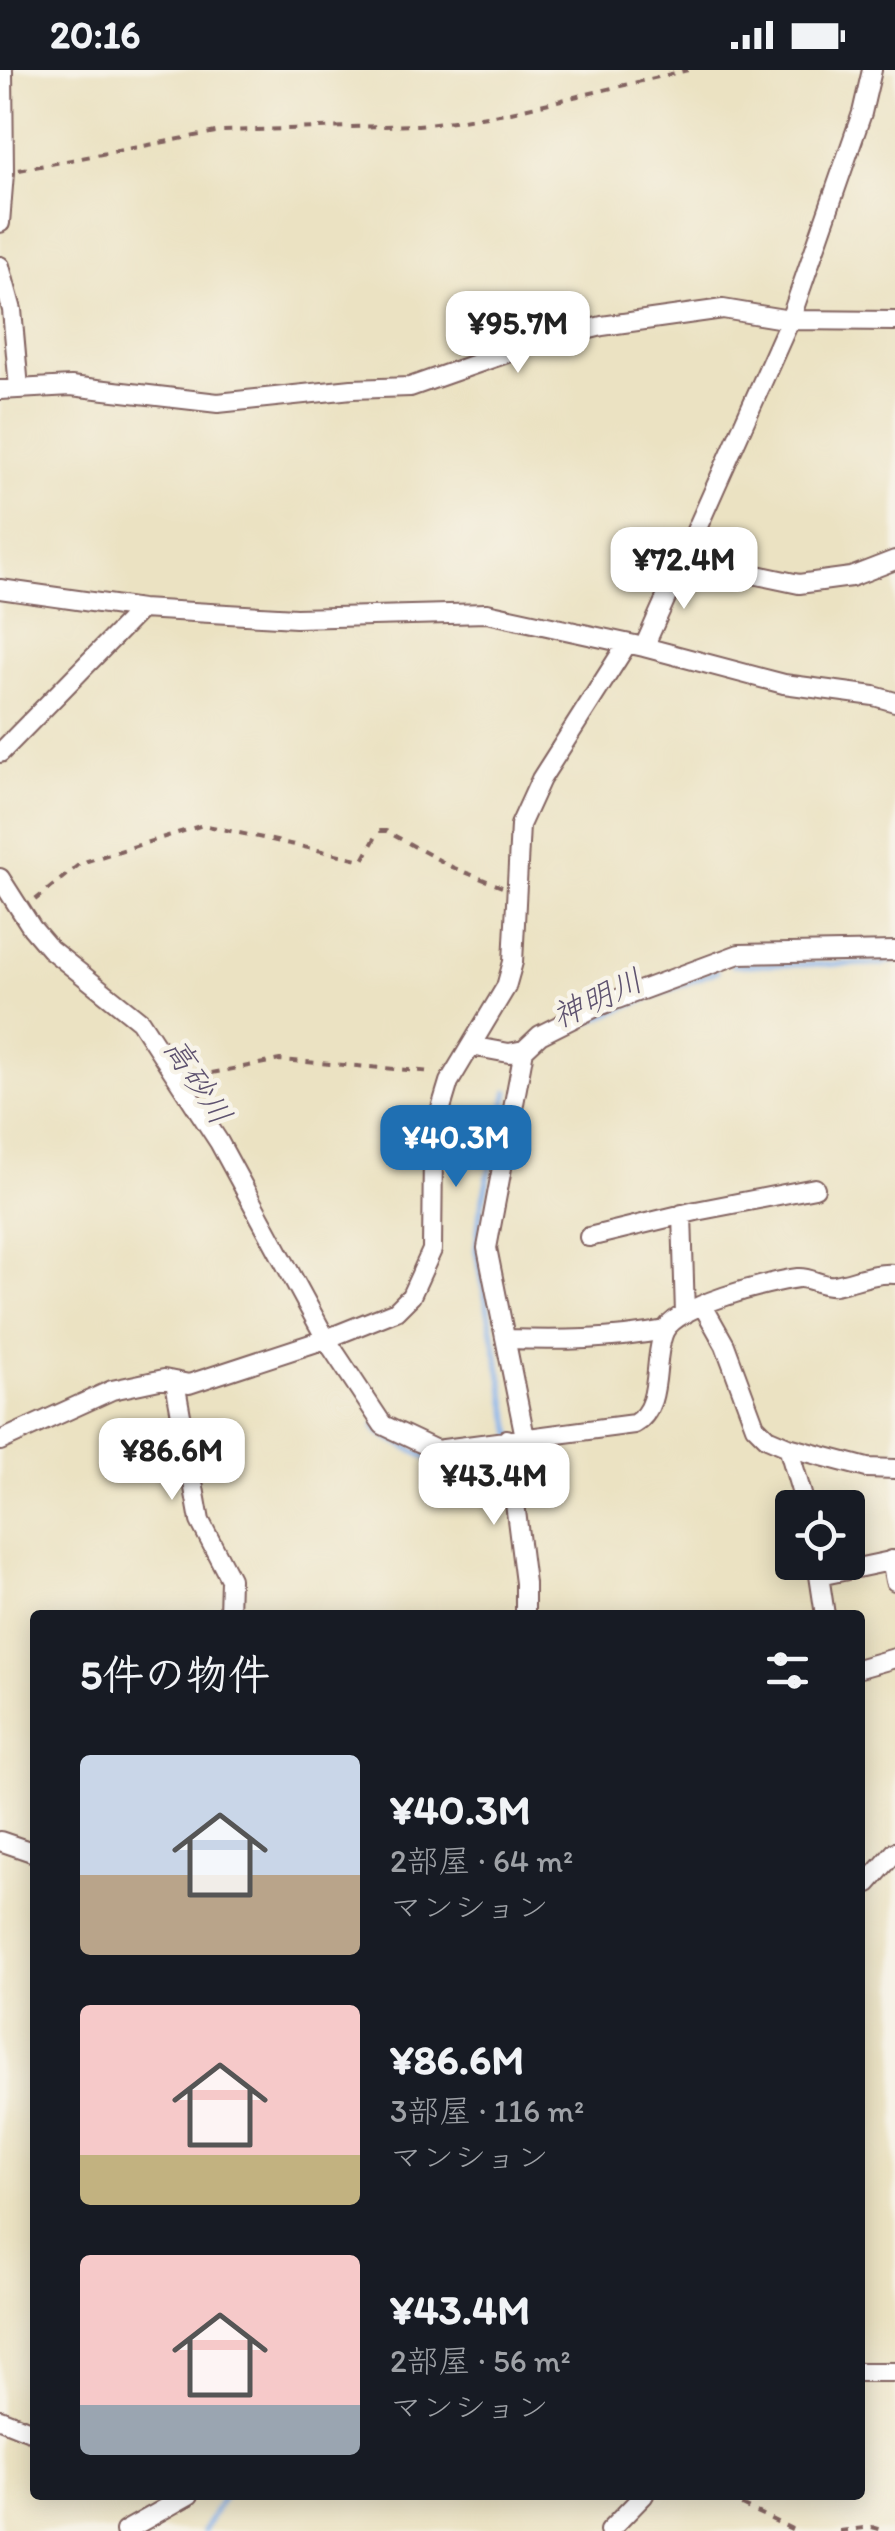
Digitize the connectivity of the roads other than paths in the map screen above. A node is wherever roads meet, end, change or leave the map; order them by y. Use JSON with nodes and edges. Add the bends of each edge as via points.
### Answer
{"nodes":[{"id":1,"x":3,"y":70,"type":"edge"},
{"id":2,"x":872,"y":70,"type":"edge"},
{"id":3,"x":0,"y":223,"type":"edge"},
{"id":4,"x":0,"y":266,"type":"edge"},
{"id":5,"x":790,"y":320,"type":"junction"},
{"id":6,"x":895,"y":321,"type":"edge"},
{"id":7,"x":10,"y":389,"type":"edge"},
{"id":8,"x":682,"y":559,"type":"junction"},
{"id":9,"x":895,"y":560,"type":"edge"},
{"id":10,"x":0,"y":588,"type":"edge"},
{"id":11,"x":141,"y":609,"type":"junction"},
{"id":12,"x":635,"y":646,"type":"junction"},
{"id":13,"x":895,"y":702,"type":"edge"},
{"id":14,"x":0,"y":753,"type":"edge"},
{"id":15,"x":0,"y":878,"type":"edge"},
{"id":16,"x":895,"y":951,"type":"edge"},
{"id":17,"x":471,"y":1046,"type":"junction"},
{"id":18,"x":524,"y":1050,"type":"junction"},
{"id":19,"x":815,"y":1188,"type":"dead end"},
{"id":20,"x":682,"y":1214,"type":"junction"},
{"id":21,"x":589,"y":1238,"type":"dead end"},
{"id":22,"x":895,"y":1274,"type":"edge"},
{"id":23,"x":694,"y":1310,"type":"junction"},
{"id":24,"x":664,"y":1330,"type":"junction"},
{"id":25,"x":507,"y":1338,"type":"junction"},
{"id":26,"x":326,"y":1340,"type":"junction"},
{"id":27,"x":175,"y":1382,"type":"junction"},
{"id":28,"x":516,"y":1438,"type":"junction"},
{"id":29,"x":0,"y":1441,"type":"edge"},
{"id":30,"x":788,"y":1447,"type":"junction"},
{"id":31,"x":895,"y":1468,"type":"edge"},
{"id":32,"x":801,"y":1490,"type":"edge"},
{"id":33,"x":893,"y":1560,"type":"edge"},
{"id":34,"x":865,"y":1563,"type":"edge"},
{"id":35,"x":820,"y":1580,"type":"edge"},
{"id":36,"x":895,"y":1581,"type":"edge"},
{"id":37,"x":228,"y":1610,"type":"edge"},
{"id":38,"x":525,"y":1610,"type":"edge"},
{"id":39,"x":824,"y":1610,"type":"edge"},
{"id":40,"x":895,"y":1658,"type":"edge"},
{"id":41,"x":865,"y":1667,"type":"edge"},
{"id":42,"x":0,"y":1841,"type":"edge"},
{"id":43,"x":30,"y":1850,"type":"edge"},
{"id":44,"x":895,"y":1852,"type":"edge"},
{"id":45,"x":865,"y":1882,"type":"edge"},
{"id":46,"x":865,"y":2372,"type":"edge"},
{"id":47,"x":895,"y":2372,"type":"edge"},
{"id":48,"x":0,"y":2419,"type":"edge"},
{"id":49,"x":30,"y":2430,"type":"edge"},
{"id":50,"x":180,"y":2500,"type":"edge"},
{"id":51,"x":639,"y":2500,"type":"edge"},
{"id":52,"x":125,"y":2531,"type":"edge"},
{"id":53,"x":610,"y":2531,"type":"edge"}],
"edges":[{"from":1,"to":3,"type":"street"},
{"from":2,"to":5,"type":"street"},
{"from":4,"to":7,"type":"street","via":[[12,310]]},
{"from":5,"to":6,"type":"street"},
{"from":5,"to":7,"type":"street","via":[[723,309],[602,326],[410,387],[218,403],[71,386]]},
{"from":5,"to":8,"type":"street"},
{"from":8,"to":9,"type":"street","via":[[798,584],[852,578]]},
{"from":8,"to":12,"type":"street"},
{"from":10,"to":11,"type":"street"},
{"from":11,"to":12,"type":"street","via":[[296,618],[487,613]]},
{"from":11,"to":14,"type":"street"},
{"from":12,"to":13,"type":"street","via":[[784,684]]},
{"from":12,"to":17,"type":"street","via":[[530,800],[520,825],[513,962]]},
{"from":15,"to":26,"type":"street","via":[[50,949],[140,1021],[219,1142]]},
{"from":16,"to":18,"type":"street","via":[[739,954],[596,1007]]},
{"from":17,"to":18,"type":"street"},
{"from":17,"to":26,"type":"street","via":[[439,1115],[432,1250],[424,1274],[396,1312]]},
{"from":18,"to":25,"type":"street","via":[[487,1248]]},
{"from":19,"to":20,"type":"street"},
{"from":20,"to":21,"type":"street"},
{"from":20,"to":23,"type":"street"},
{"from":22,"to":23,"type":"street","via":[[830,1286],[803,1277]]},
{"from":23,"to":24,"type":"street"},
{"from":23,"to":30,"type":"street","via":[[725,1345],[755,1426]]},
{"from":24,"to":25,"type":"street","via":[[570,1342]]},
{"from":24,"to":28,"type":"street","via":[[644,1418],[601,1430]]},
{"from":25,"to":28,"type":"street"},
{"from":26,"to":27,"type":"street","via":[[189,1384]]},
{"from":26,"to":28,"type":"street","via":[[383,1425],[436,1450]]},
{"from":27,"to":29,"type":"street","via":[[112,1390]]},
{"from":27,"to":37,"type":"street","via":[[200,1522],[230,1578]]},
{"from":28,"to":38,"type":"street"},
{"from":30,"to":31,"type":"street","via":[[867,1468]]},
{"from":30,"to":32,"type":"street"},
{"from":33,"to":34,"type":"street"},
{"from":33,"to":36,"type":"street"},
{"from":35,"to":39,"type":"street"},
{"from":40,"to":41,"type":"street"},
{"from":42,"to":43,"type":"street"},
{"from":44,"to":45,"type":"street"},
{"from":46,"to":47,"type":"street"},
{"from":48,"to":49,"type":"street"},
{"from":50,"to":52,"type":"street"},
{"from":51,"to":53,"type":"street"}]}
